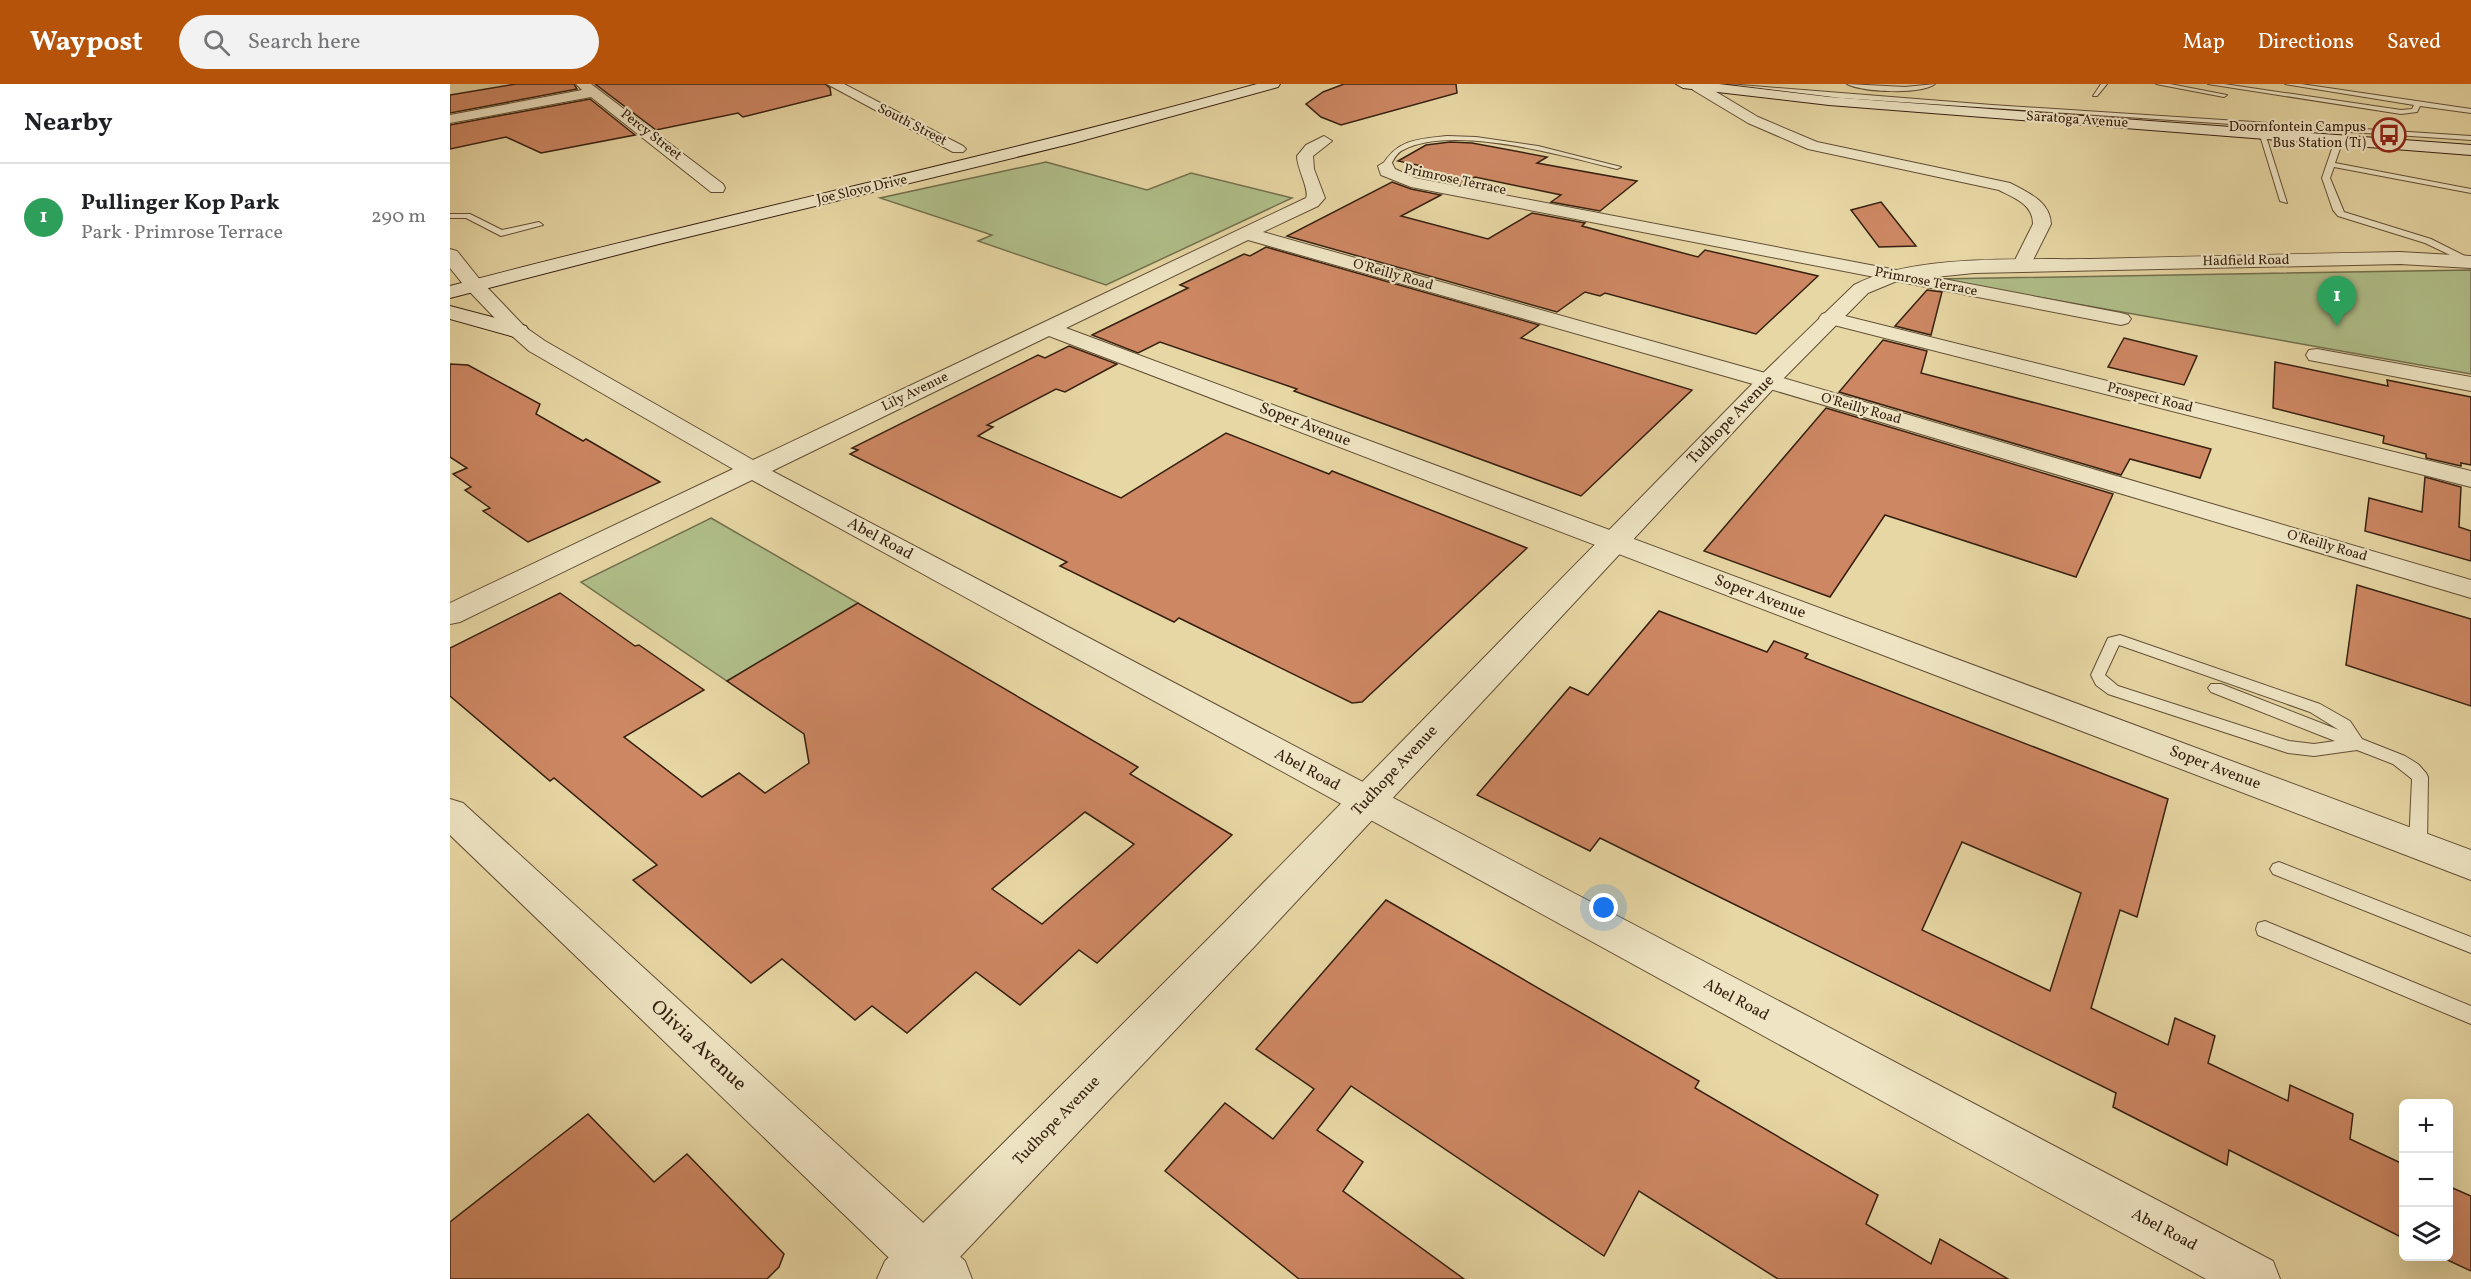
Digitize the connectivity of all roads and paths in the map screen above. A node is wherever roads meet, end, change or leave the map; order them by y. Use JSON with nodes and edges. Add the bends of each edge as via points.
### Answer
{"nodes":[{"id":1,"x":834,"y":84,"type":"edge"},
{"id":2,"x":1233,"y":84,"type":"edge"},
{"id":3,"x":1243,"y":84,"type":"edge"},
{"id":4,"x":1273,"y":84,"type":"edge"},
{"id":5,"x":1287,"y":84,"type":"edge"},
{"id":6,"x":1683,"y":84,"type":"edge"},
{"id":7,"x":1731,"y":84,"type":"edge"},
{"id":8,"x":1760,"y":84,"type":"edge"},
{"id":9,"x":1850,"y":84,"type":"edge"},
{"id":10,"x":1932,"y":84,"type":"edge"},
{"id":11,"x":2104,"y":84,"type":"edge"},
{"id":12,"x":2159,"y":84,"type":"edge"},
{"id":13,"x":2211,"y":84,"type":"edge"},
{"id":14,"x":2288,"y":84,"type":"edge"},
{"id":15,"x":1704,"y":85,"type":"edge"},
{"id":16,"x":588,"y":88,"type":"edge"},
{"id":17,"x":2095,"y":95,"type":"dead end"},
{"id":18,"x":2229,"y":95,"type":"dead end"},
{"id":19,"x":1773,"y":96,"type":"junction"},
{"id":20,"x":2418,"y":103,"type":"junction"},
{"id":21,"x":1735,"y":110,"type":"junction"},
{"id":22,"x":2471,"y":111,"type":"edge"},
{"id":23,"x":450,"y":119,"type":"edge"},
{"id":24,"x":1056,"y":126,"type":"dead end"},
{"id":25,"x":2261,"y":132,"type":"junction"},
{"id":26,"x":2471,"y":136,"type":"edge"},
{"id":27,"x":2338,"y":140,"type":"junction"},
{"id":28,"x":1324,"y":141,"type":"dead end"},
{"id":29,"x":2471,"y":148,"type":"edge"},
{"id":30,"x":971,"y":152,"type":"junction"},
{"id":31,"x":938,"y":153,"type":"dead end"},
{"id":32,"x":2330,"y":164,"type":"junction"},
{"id":33,"x":1386,"y":166,"type":"joint"},
{"id":34,"x":1617,"y":167,"type":"dead end"},
{"id":35,"x":846,"y":177,"type":"dead end"},
{"id":36,"x":898,"y":182,"type":"junction"},
{"id":37,"x":717,"y":188,"type":"dead end"},
{"id":38,"x":813,"y":189,"type":"junction"},
{"id":39,"x":2471,"y":191,"type":"edge"},
{"id":40,"x":2284,"y":201,"type":"dead end"},
{"id":41,"x":450,"y":216,"type":"edge"},
{"id":42,"x":538,"y":225,"type":"dead end"},
{"id":43,"x":1248,"y":234,"type":"junction"},
{"id":44,"x":450,"y":255,"type":"edge"},
{"id":45,"x":2471,"y":262,"type":"edge"},
{"id":46,"x":2021,"y":266,"type":"junction"},
{"id":47,"x":1895,"y":275,"type":"junction"},
{"id":48,"x":462,"y":278,"type":"edge"},
{"id":49,"x":450,"y":292,"type":"edge"},
{"id":50,"x":450,"y":312,"type":"edge"},
{"id":51,"x":1829,"y":318,"type":"junction"},
{"id":52,"x":2121,"y":319,"type":"dead end"},
{"id":53,"x":1049,"y":329,"type":"junction"},
{"id":54,"x":518,"y":331,"type":"junction"},
{"id":55,"x":2317,"y":354,"type":"dead end"},
{"id":56,"x":1768,"y":381,"type":"junction"},
{"id":57,"x":2471,"y":384,"type":"edge"},
{"id":58,"x":752,"y":470,"type":"junction"},
{"id":59,"x":2471,"y":479,"type":"edge"},
{"id":60,"x":1613,"y":541,"type":"junction"},
{"id":61,"x":2471,"y":589,"type":"edge"},
{"id":62,"x":450,"y":615,"type":"edge"},
{"id":63,"x":2216,"y":688,"type":"dead end"},
{"id":64,"x":2357,"y":744,"type":"junction"},
{"id":65,"x":1366,"y":802,"type":"junction"},
{"id":66,"x":450,"y":813,"type":"edge"},
{"id":67,"x":2418,"y":845,"type":"junction"},
{"id":68,"x":2471,"y":865,"type":"edge"},
{"id":69,"x":2279,"y":869,"type":"dead end"},
{"id":70,"x":2265,"y":929,"type":"dead end"},
{"id":71,"x":2471,"y":945,"type":"edge"},
{"id":72,"x":2471,"y":1015,"type":"edge"},
{"id":73,"x":924,"y":1272,"type":"edge"},
{"id":74,"x":2255,"y":1279,"type":"edge"}],
"edges":[{"from":1,"to":30,"type":"street","name":"South Street"},
{"from":2,"to":24,"type":"main road"},
{"from":3,"to":30,"type":"main road","name":"Joe Slovo Drive"},
{"from":4,"to":30,"type":"main road","name":"Joe Slovo Drive","via":[[1152,118]]},
{"from":5,"to":36,"type":"main road","via":[[1208,112],[1073,148]]},
{"from":6,"to":15,"type":"main road","name":"Saratoga Avenue"},
{"from":7,"to":26,"type":"lane","via":[[1992,107]]},
{"from":8,"to":26,"type":"main road","name":"Saratoga Avenue"},
{"from":9,"to":10,"type":"lane","via":[[1911,89]]},
{"from":11,"to":17,"type":"lane"},
{"from":12,"to":18,"type":"lane"},
{"from":13,"to":20,"type":"lane","via":[[2402,112],[2415,111]]},
{"from":14,"to":20,"type":"lane"},
{"from":15,"to":19,"type":"main road","name":"Saratoga Avenue"},
{"from":15,"to":21,"type":"street"},
{"from":15,"to":25,"type":"lane"},
{"from":16,"to":23,"type":"street"},
{"from":16,"to":37,"type":"street","name":"Percy Street"},
{"from":19,"to":21,"type":"street","via":[[1741,102]]},
{"from":19,"to":25,"type":"main road","name":"Saratoga Avenue"},
{"from":20,"to":22,"type":"lane"},
{"from":21,"to":46,"type":"street","via":[[1813,146],[1986,181],[2018,192],[2032,201],[2042,217]]},
{"from":25,"to":27,"type":"main road","name":"Saratoga Avenue"},
{"from":25,"to":29,"type":"lane"},
{"from":25,"to":40,"type":"lane"},
{"from":27,"to":29,"type":"main road","name":"Saratoga Avenue"},
{"from":27,"to":32,"type":"lane"},
{"from":28,"to":43,"type":"street","name":"Lily Avenue","via":[[1311,148],[1305,160],[1317,198]]},
{"from":30,"to":31,"type":"main road"},
{"from":30,"to":36,"type":"main road","name":"Joe Slovo Drive"},
{"from":30,"to":38,"type":"main road","name":"Joe Slovo Drive"},
{"from":32,"to":39,"type":"lane"},
{"from":32,"to":45,"type":"lane","via":[[2326,178],[2341,214],[2428,241]]},
{"from":33,"to":34,"type":"lane","via":[[1400,148],[1439,140],[1529,146]]},
{"from":33,"to":47,"type":"street","name":"Primrose Terrace","via":[[1393,176],[1411,182]]},
{"from":35,"to":38,"type":"main road"},
{"from":36,"to":48,"type":"main road","name":"Joe Slovo Drive"},
{"from":38,"to":48,"type":"main road","name":"Joe Slovo Drive"},
{"from":41,"to":42,"type":"lane","via":[[467,216],[501,233]]},
{"from":43,"to":53,"type":"street","name":"Lily Avenue"},
{"from":43,"to":56,"type":"street","name":"O'Reilly Road"},
{"from":44,"to":48,"type":"main road"},
{"from":45,"to":46,"type":"main road","name":"Hadfield Road","via":[[2400,258]]},
{"from":46,"to":47,"type":"main road","name":"Hadfield Road"},
{"from":47,"to":51,"type":"main road","name":"Tudhope Avenue","via":[[1862,289]]},
{"from":47,"to":52,"type":"street","name":"Primrose Terrace"},
{"from":48,"to":49,"type":"main road","name":"Joe Slovo Drive"},
{"from":48,"to":54,"type":"street","name":"Abel Road"},
{"from":50,"to":54,"type":"main road"},
{"from":51,"to":56,"type":"main road","name":"Tudhope Avenue"},
{"from":51,"to":59,"type":"street","name":"Prospect Road"},
{"from":53,"to":58,"type":"street","name":"Lily Avenue"},
{"from":53,"to":60,"type":"street","name":"Soper Avenue"},
{"from":54,"to":58,"type":"street","name":"Abel Road","via":[[537,346]]},
{"from":55,"to":57,"type":"street"},
{"from":56,"to":60,"type":"main road","name":"Tudhope Avenue"},
{"from":56,"to":61,"type":"street","name":"O'Reilly Road"},
{"from":58,"to":62,"type":"street","name":"Lily Avenue"},
{"from":58,"to":65,"type":"street","name":"Abel Road"},
{"from":60,"to":65,"type":"main road","name":"Tudhope Avenue"},
{"from":60,"to":67,"type":"street","name":"Soper Avenue"},
{"from":63,"to":64,"type":"lane"},
{"from":64,"to":64,"type":"lane","via":[[2314,750],[2288,747],[2113,690],[2098,675],[2109,646],[2120,640],[2315,708],[2344,725]]},
{"from":64,"to":67,"type":"lane","via":[[2399,760],[2420,777]]},
{"from":65,"to":73,"type":"main road","name":"Tudhope Avenue"},
{"from":65,"to":74,"type":"street","name":"Abel Road"},
{"from":66,"to":73,"type":"street","name":"Olivia Avenue"},
{"from":67,"to":68,"type":"street","name":"Soper Avenue"},
{"from":69,"to":71,"type":"lane"},
{"from":70,"to":72,"type":"lane"}]}
